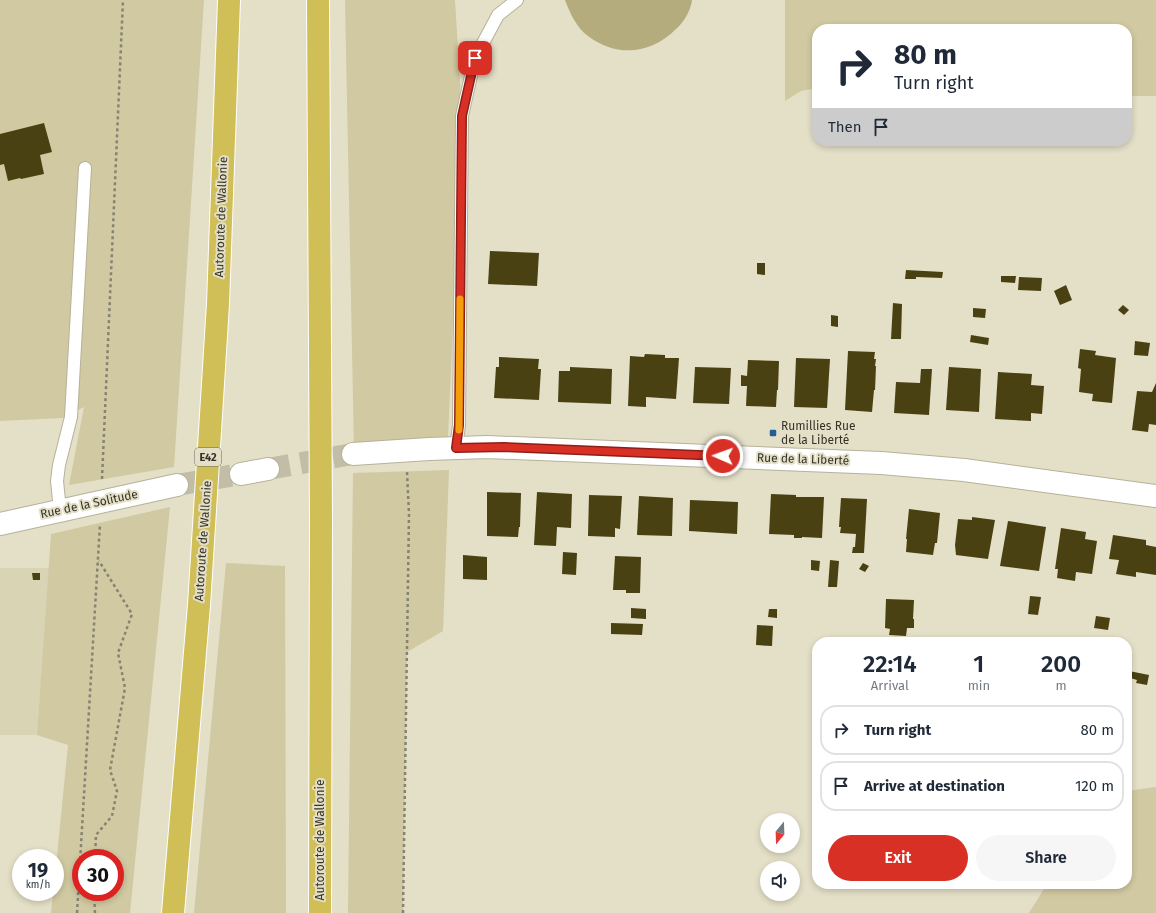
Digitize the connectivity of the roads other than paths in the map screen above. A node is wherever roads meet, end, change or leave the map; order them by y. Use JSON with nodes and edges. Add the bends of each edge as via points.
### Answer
{"nodes":[{"id":1,"x":229,"y":0,"type":"edge"},
{"id":2,"x":318,"y":0,"type":"edge"},
{"id":3,"x":517,"y":0,"type":"edge"},
{"id":4,"x":85,"y":168,"type":"dead end"},
{"id":5,"x":456,"y":448,"type":"junction"},
{"id":6,"x":353,"y":454,"type":"tunnel mouth"},
{"id":7,"x":268,"y":469,"type":"tunnel mouth"},
{"id":8,"x":241,"y":474,"type":"tunnel mouth"},
{"id":9,"x":177,"y":485,"type":"tunnel mouth"},
{"id":10,"x":1156,"y":496,"type":"edge"},
{"id":11,"x":60,"y":510,"type":"junction"},
{"id":12,"x":0,"y":524,"type":"edge"},
{"id":13,"x":173,"y":913,"type":"edge"},
{"id":14,"x":320,"y":913,"type":"edge"}],
"edges":[{"from":1,"to":13,"type":"highway","name":"Autoroute de Wallonie","number":"E42","via":[[215,343],[199,605]]},
{"from":2,"to":14,"type":"highway","name":"Autoroute de Wallonie"},
{"from":3,"to":5,"type":"lane","via":[[498,14],[475,58],[462,116],[459,425]]},
{"from":4,"to":11,"type":"lane","via":[[71,417],[57,481]]},
{"from":5,"to":6,"type":"street","name":"Rue de la Liberté"},
{"from":5,"to":10,"type":"street","name":"Rue de la Liberté","via":[[538,448],[881,463],[964,470]]},
{"from":7,"to":8,"type":"street"},
{"from":9,"to":11,"type":"street","name":"Rue de la Solitude"},
{"from":11,"to":12,"type":"street","name":"Rue de la Solitude"}]}
